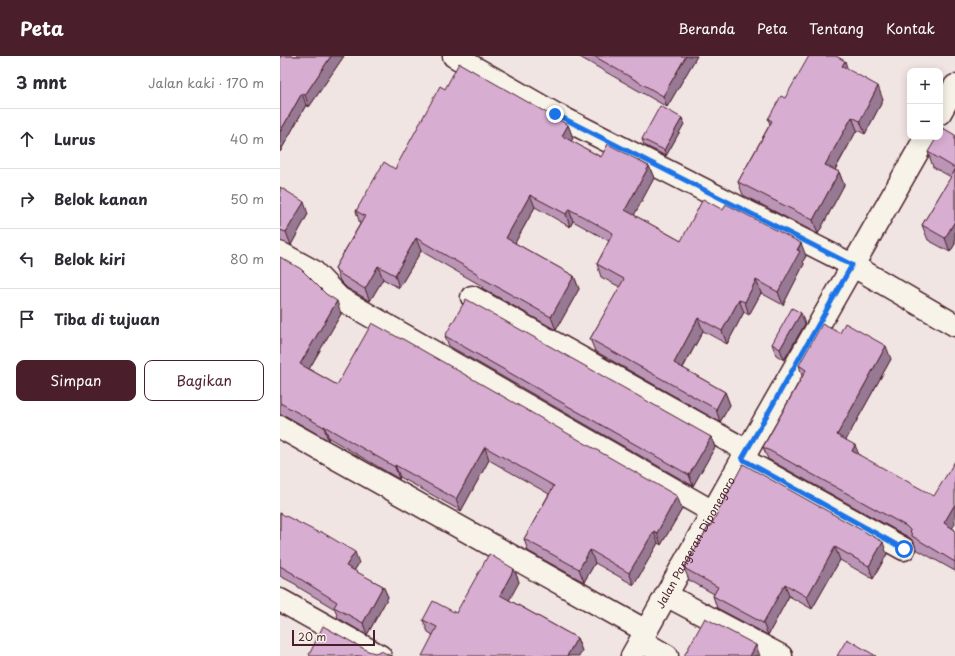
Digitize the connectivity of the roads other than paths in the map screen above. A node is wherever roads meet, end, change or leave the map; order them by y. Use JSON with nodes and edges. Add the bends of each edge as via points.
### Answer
{"nodes":[{"id":1,"x":454,"y":56,"type":"edge"},
{"id":2,"x":955,"y":86,"type":"edge"},
{"id":3,"x":943,"y":108,"type":"edge"},
{"id":4,"x":924,"y":140,"type":"edge"},
{"id":5,"x":280,"y":253,"type":"edge"},
{"id":6,"x":852,"y":265,"type":"junction"},
{"id":7,"x":472,"y":297,"type":"dead end"},
{"id":8,"x":955,"y":325,"type":"edge"},
{"id":9,"x":280,"y":427,"type":"edge"},
{"id":10,"x":744,"y":455,"type":"junction"},
{"id":11,"x":713,"y":512,"type":"junction"},
{"id":12,"x":904,"y":549,"type":"dead end"},
{"id":13,"x":666,"y":595,"type":"junction"},
{"id":14,"x":280,"y":600,"type":"edge"},
{"id":15,"x":640,"y":643,"type":"edge"},
{"id":16,"x":380,"y":656,"type":"edge"},
{"id":17,"x":667,"y":656,"type":"edge"},
{"id":18,"x":781,"y":656,"type":"edge"}],
"edges":[{"from":1,"to":6,"type":"street","via":[[555,114]]},
{"from":2,"to":3,"type":"street"},
{"from":4,"to":6,"type":"street","name":"Jalan Pangeran Diponegoro"},
{"from":5,"to":11,"type":"street","via":[[313,271],[339,298]]},
{"from":6,"to":8,"type":"street"},
{"from":6,"to":10,"type":"street","name":"Jalan Pangeran Diponegoro"},
{"from":7,"to":10,"type":"street"},
{"from":9,"to":15,"type":"street"},
{"from":10,"to":11,"type":"street","name":"Jalan Pangeran Diponegoro"},
{"from":10,"to":12,"type":"street"},
{"from":11,"to":13,"type":"street","name":"Jalan Pangeran Diponegoro"},
{"from":13,"to":15,"type":"street","name":"Jalan Pangeran Diponegoro"},
{"from":13,"to":18,"type":"street"},
{"from":14,"to":16,"type":"street"},
{"from":15,"to":17,"type":"street"}]}
